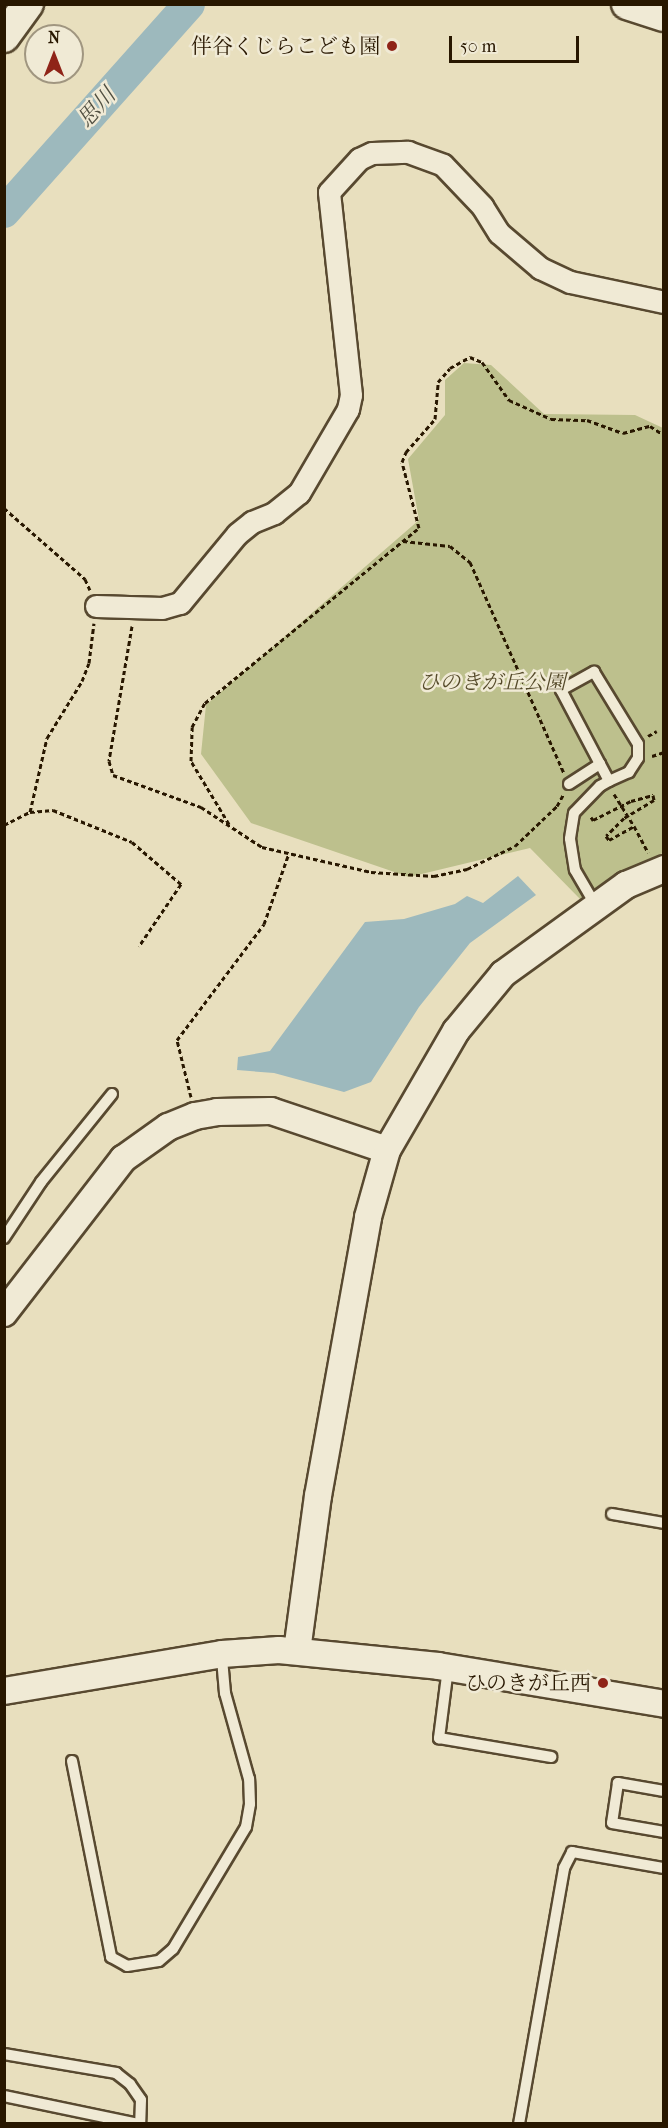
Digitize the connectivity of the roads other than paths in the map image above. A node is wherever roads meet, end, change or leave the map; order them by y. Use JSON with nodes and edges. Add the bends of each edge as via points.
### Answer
{"nodes":[{"id":1,"x":28,"y":4,"type":"edge"},
{"id":2,"x":627,"y":4,"type":"edge"},
{"id":3,"x":663,"y":16,"type":"edge"},
{"id":4,"x":4,"y":37,"type":"edge"},
{"id":5,"x":663,"y":302,"type":"edge"},
{"id":6,"x":96,"y":606,"type":"road end"},
{"id":7,"x":600,"y":764,"type":"junction"},
{"id":8,"x":609,"y":781,"type":"junction"},
{"id":9,"x":569,"y":784,"type":"road end"},
{"id":10,"x":659,"y":865,"type":"edge"},
{"id":11,"x":596,"y":906,"type":"junction"},
{"id":12,"x":112,"y":1094,"type":"dead end"},
{"id":13,"x":387,"y":1150,"type":"junction"},
{"id":14,"x":4,"y":1238,"type":"edge"},
{"id":15,"x":4,"y":1313,"type":"edge"},
{"id":16,"x":612,"y":1514,"type":"dead end"},
{"id":17,"x":663,"y":1523,"type":"edge"},
{"id":18,"x":297,"y":1651,"type":"junction"},
{"id":19,"x":222,"y":1654,"type":"junction"},
{"id":20,"x":448,"y":1668,"type":"junction"},
{"id":21,"x":4,"y":1691,"type":"edge"},
{"id":22,"x":663,"y":1704,"type":"edge"},
{"id":23,"x":551,"y":1757,"type":"dead end"},
{"id":24,"x":72,"y":1761,"type":"dead end"},
{"id":25,"x":663,"y":1791,"type":"edge"},
{"id":26,"x":663,"y":1832,"type":"edge"},
{"id":27,"x":663,"y":1868,"type":"edge"},
{"id":28,"x":4,"y":2055,"type":"edge"},
{"id":29,"x":4,"y":2096,"type":"edge"},
{"id":30,"x":139,"y":2124,"type":"edge"},
{"id":31,"x":519,"y":2124,"type":"edge"}],
"edges":[{"from":1,"to":4,"type":"main road"},
{"from":2,"to":3,"type":"main road"},
{"from":5,"to":6,"type":"street","via":[[570,282],[540,268],[499,233],[482,206],[443,165],[408,152],[372,153],[359,159],[329,192],[351,377],[348,409],[299,493],[237,534],[180,603],[162,608]]},
{"from":7,"to":8,"type":"lane"},
{"from":7,"to":8,"type":"lane","via":[[561,690],[594,672],[638,744],[638,758],[629,772]]},
{"from":7,"to":9,"type":"lane"},
{"from":8,"to":11,"type":"lane","via":[[574,813],[570,839],[575,870]]},
{"from":10,"to":11,"type":"street"},
{"from":11,"to":13,"type":"street","via":[[503,974],[456,1031]]},
{"from":12,"to":14,"type":"lane","via":[[41,1182]]},
{"from":13,"to":15,"type":"street","via":[[271,1111],[217,1112],[168,1127],[123,1159]]},
{"from":13,"to":18,"type":"street","via":[[364,1240],[318,1496]]},
{"from":16,"to":17,"type":"lane"},
{"from":18,"to":19,"type":"street"},
{"from":18,"to":20,"type":"street"},
{"from":19,"to":21,"type":"street"},
{"from":19,"to":24,"type":"lane","via":[[225,1693],[249,1779],[246,1827],[173,1949],[159,1961],[127,1966],[111,1957]]},
{"from":20,"to":22,"type":"street"},
{"from":20,"to":23,"type":"lane","via":[[439,1738]]},
{"from":25,"to":26,"type":"lane","via":[[618,1783],[612,1823]]},
{"from":27,"to":31,"type":"lane","via":[[572,1852],[564,1868]]},
{"from":28,"to":30,"type":"lane","via":[[116,2073],[141,2100]]},
{"from":29,"to":30,"type":"lane"}]}
